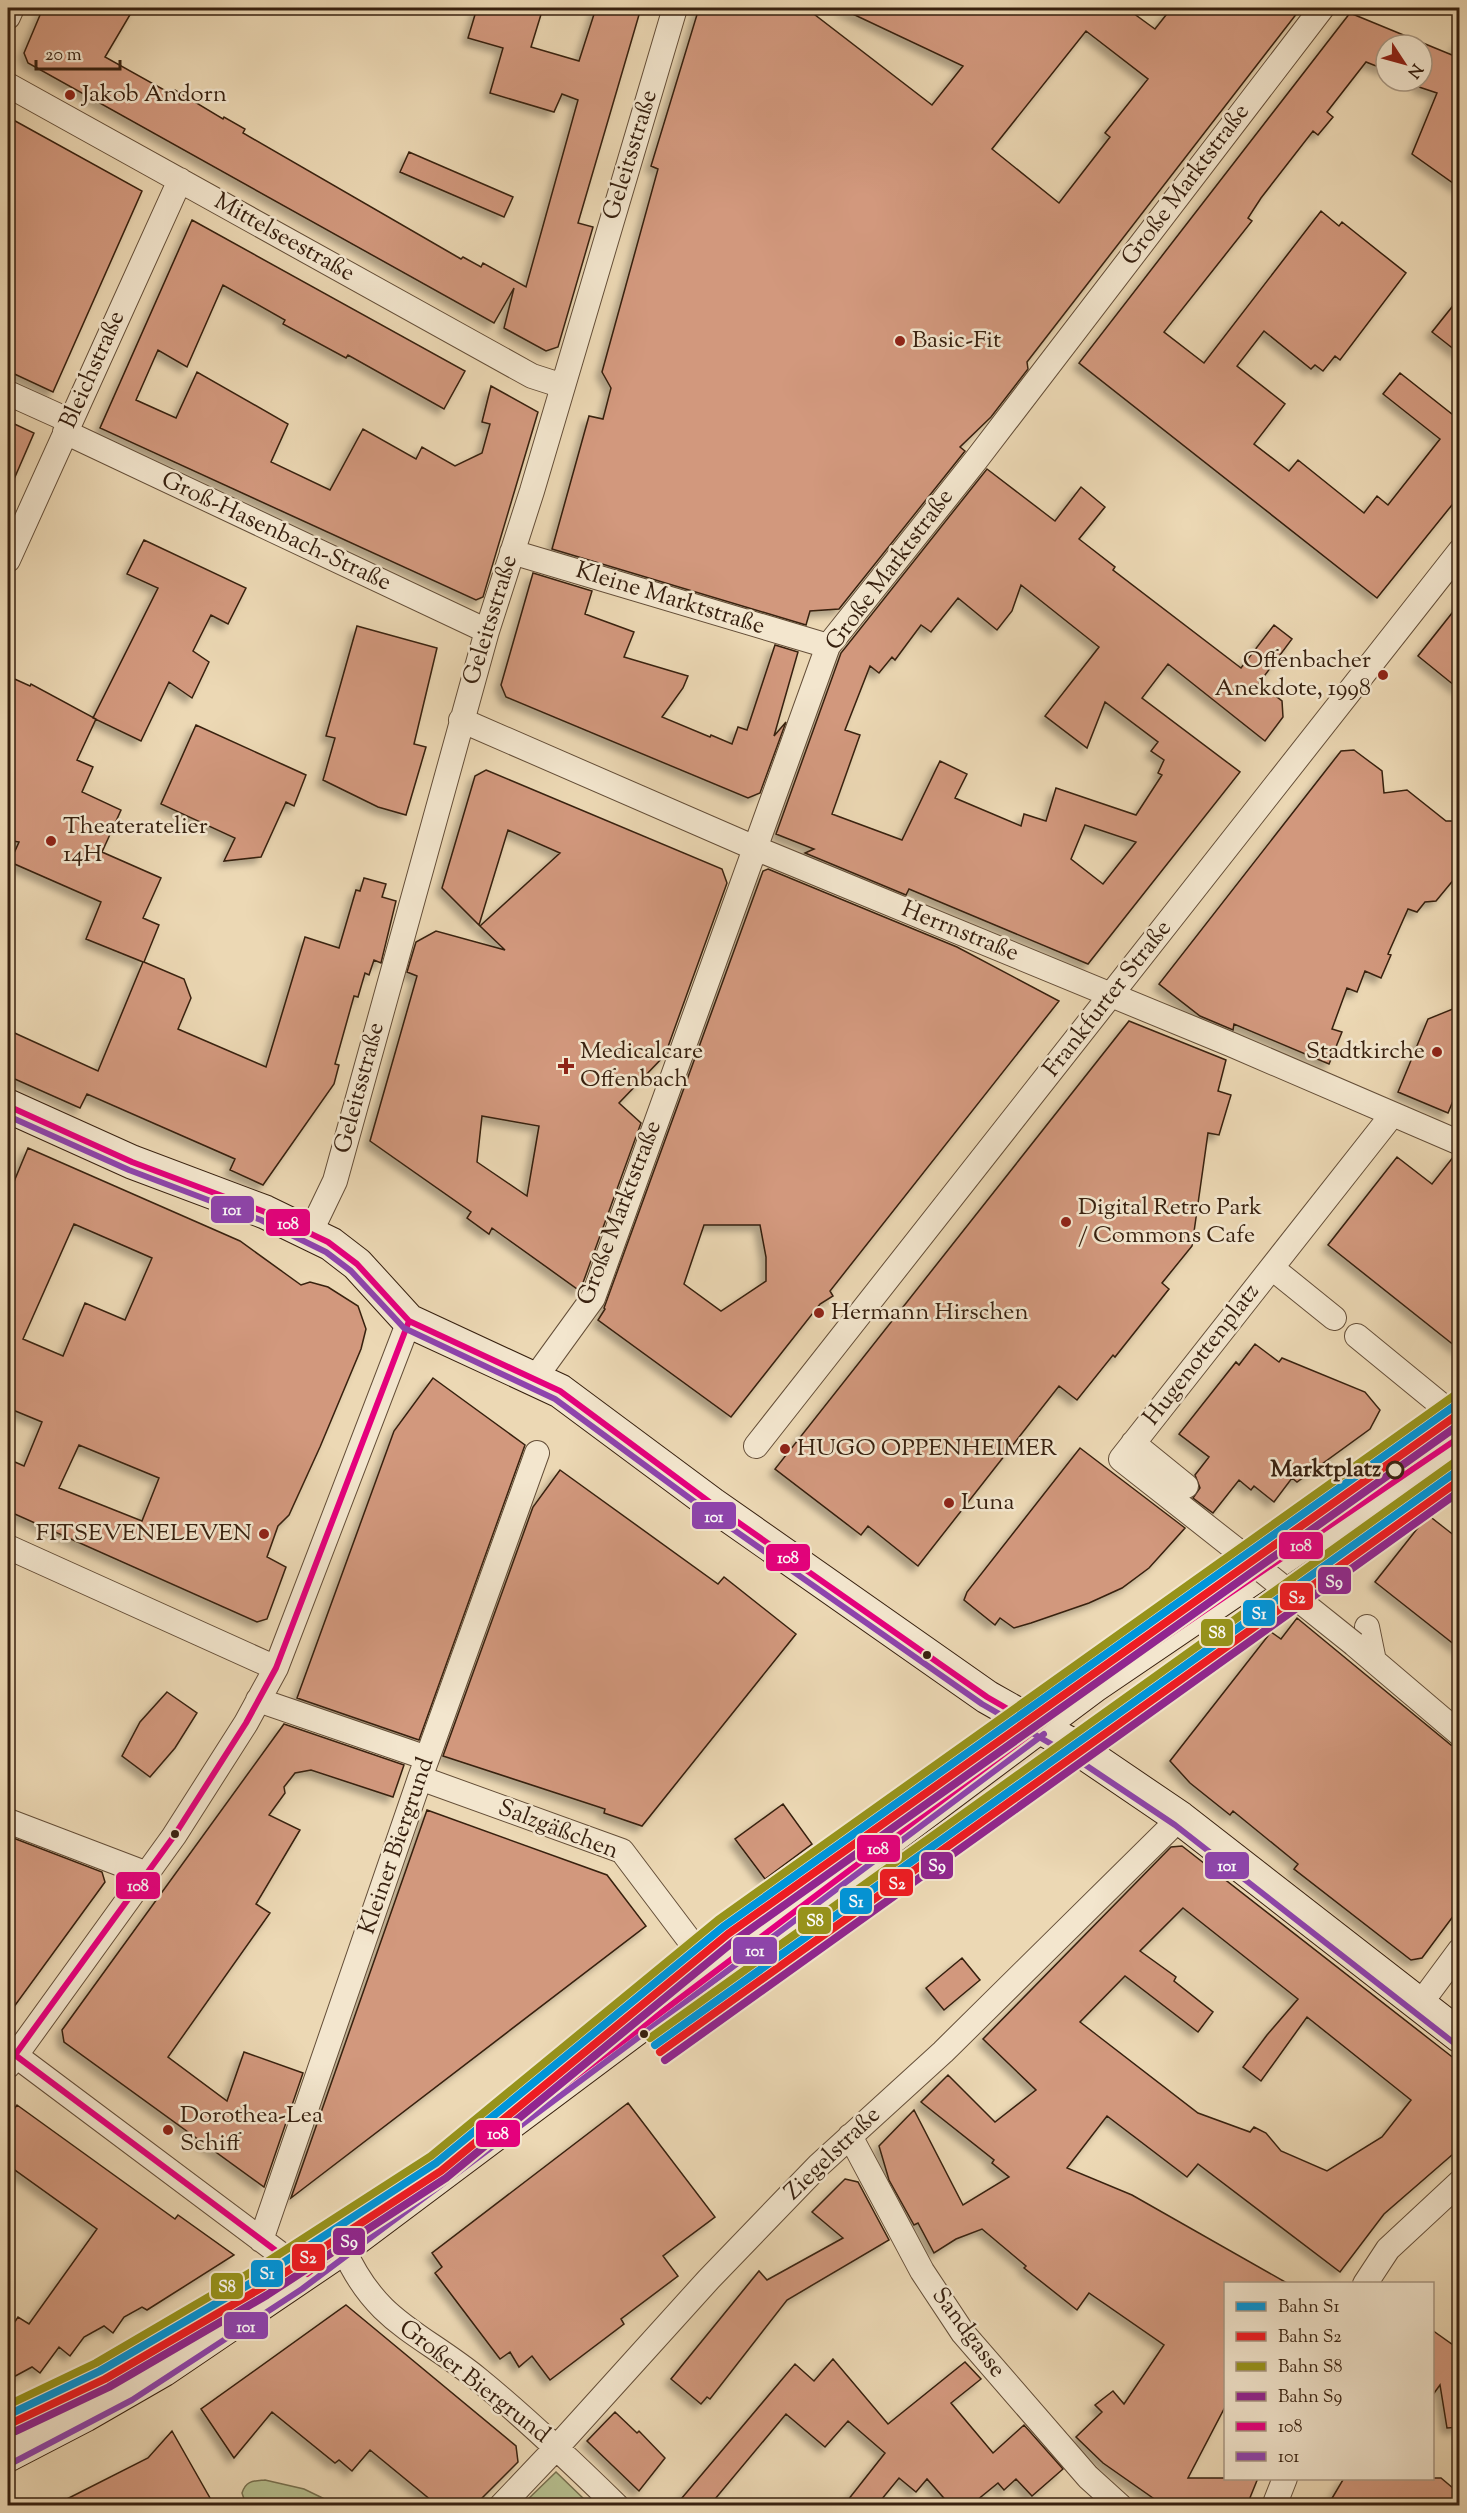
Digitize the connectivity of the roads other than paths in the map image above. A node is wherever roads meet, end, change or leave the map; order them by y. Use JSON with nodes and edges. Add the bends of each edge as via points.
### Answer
{"nodes":[{"id":1,"x":12,"y":8,"type":"edge"},
{"id":2,"x":675,"y":8,"type":"edge"},
{"id":3,"x":1322,"y":8,"type":"edge"},
{"id":4,"x":8,"y":17,"type":"edge"},
{"id":5,"x":8,"y":85,"type":"edge"},
{"id":6,"x":180,"y":180,"type":"junction"},
{"id":7,"x":563,"y":386,"type":"junction"},
{"id":8,"x":8,"y":393,"type":"edge"},
{"id":9,"x":67,"y":427,"type":"junction"},
{"id":10,"x":1460,"y":551,"type":"edge"},
{"id":11,"x":512,"y":552,"type":"junction"},
{"id":12,"x":8,"y":560,"type":"edge"},
{"id":13,"x":487,"y":631,"type":"junction"},
{"id":14,"x":828,"y":646,"type":"junction"},
{"id":15,"x":461,"y":720,"type":"junction"},
{"id":16,"x":755,"y":848,"type":"junction"},
{"id":17,"x":1111,"y":994,"type":"junction"},
{"id":18,"x":8,"y":1106,"type":"edge"},
{"id":19,"x":1392,"y":1115,"type":"junction"},
{"id":20,"x":1460,"y":1143,"type":"edge"},
{"id":21,"x":310,"y":1233,"type":"junction"},
{"id":22,"x":1272,"y":1268,"type":"junction"},
{"id":23,"x":1334,"y":1318,"type":"dead end"},
{"id":24,"x":409,"y":1321,"type":"junction"},
{"id":25,"x":1358,"y":1336,"type":"dead end"},
{"id":26,"x":535,"y":1378,"type":"junction"},
{"id":27,"x":1455,"y":1425,"type":"edge"},
{"id":28,"x":756,"y":1446,"type":"dead end"},
{"id":29,"x":537,"y":1453,"type":"dead end"},
{"id":30,"x":8,"y":1547,"type":"edge"},
{"id":31,"x":276,"y":1668,"type":"junction"},
{"id":32,"x":258,"y":1700,"type":"junction"},
{"id":33,"x":1039,"y":1726,"type":"junction"},
{"id":34,"x":1460,"y":1734,"type":"edge"},
{"id":35,"x":424,"y":1768,"type":"junction"},
{"id":36,"x":1180,"y":1818,"type":"junction"},
{"id":37,"x":8,"y":1821,"type":"edge"},
{"id":38,"x":147,"y":1874,"type":"junction"},
{"id":39,"x":1460,"y":1950,"type":"edge"},
{"id":40,"x":717,"y":1970,"type":"junction"},
{"id":41,"x":1420,"y":2004,"type":"junction"},
{"id":42,"x":1460,"y":2036,"type":"edge"},
{"id":43,"x":11,"y":2061,"type":"edge"},
{"id":44,"x":850,"y":2136,"type":"junction"},
{"id":45,"x":1460,"y":2182,"type":"edge"},
{"id":46,"x":261,"y":2240,"type":"junction"},
{"id":47,"x":343,"y":2248,"type":"junction"},
{"id":48,"x":307,"y":2274,"type":"junction"},
{"id":49,"x":1366,"y":2282,"type":"edge"},
{"id":50,"x":557,"y":2447,"type":"junction"},
{"id":51,"x":8,"y":2455,"type":"edge"},
{"id":52,"x":1284,"y":2480,"type":"edge"},
{"id":53,"x":501,"y":2505,"type":"edge"},
{"id":54,"x":617,"y":2505,"type":"edge"},
{"id":55,"x":1120,"y":2505,"type":"edge"},
{"id":56,"x":1274,"y":2505,"type":"edge"}],
"edges":[{"from":1,"to":4,"type":"street"},
{"from":2,"to":7,"type":"street","name":"Geleitsstraße"},
{"from":3,"to":14,"type":"street","name":"Große Marktstraße","via":[[976,460]]},
{"from":5,"to":6,"type":"street","name":"Mittelseestraße"},
{"from":6,"to":7,"type":"street","name":"Mittelseestraße","via":[[532,376]]},
{"from":6,"to":9,"type":"street","name":"Bleichstraße"},
{"from":7,"to":11,"type":"street","name":"Geleitsstraße"},
{"from":8,"to":9,"type":"street","name":"Groß-Hasenbach-Straße"},
{"from":9,"to":12,"type":"street","name":"Bleichstraße"},
{"from":9,"to":13,"type":"street","name":"Groß-Hasenbach-Straße"},
{"from":10,"to":17,"type":"street","name":"Frankfurter Straße"},
{"from":11,"to":13,"type":"street","name":"Geleitsstraße"},
{"from":11,"to":14,"type":"street","name":"Kleine Marktstraße"},
{"from":13,"to":15,"type":"street","name":"Geleitsstraße"},
{"from":14,"to":16,"type":"street","name":"Große Marktstraße"},
{"from":15,"to":16,"type":"street","name":"Herrnstraße"},
{"from":15,"to":21,"type":"street","name":"Geleitsstraße","via":[[335,1181]]},
{"from":16,"to":17,"type":"street","name":"Herrnstraße"},
{"from":16,"to":26,"type":"street","name":"Große Marktstraße","via":[[593,1298]]},
{"from":17,"to":19,"type":"street","name":"Herrnstraße"},
{"from":17,"to":28,"type":"street","name":"Frankfurter Straße"},
{"from":18,"to":21,"type":"main road","via":[[132,1162],[241,1202]]},
{"from":19,"to":20,"type":"street","name":"Herrnstraße"},
{"from":19,"to":22,"type":"street","name":"Hugenottenplatz"},
{"from":21,"to":24,"type":"main road","via":[[357,1264]]},
{"from":22,"to":23,"type":"street","name":"Hugenottenplatz"},
{"from":22,"to":34,"type":"street","name":"Hugenottenplatz","bridge":true,"via":[[1121,1459],[1180,1493],[1361,1635],[1374,1661]]},
{"from":24,"to":26,"type":"main road"},
{"from":24,"to":31,"type":"street"},
{"from":25,"to":27,"type":"street"},
{"from":26,"to":33,"type":"main road","via":[[560,1391],[712,1504],[987,1697]]},
{"from":27,"to":33,"type":"main road"},
{"from":29,"to":35,"type":"street","name":"Kleiner Biergrund"},
{"from":30,"to":31,"type":"street"},
{"from":31,"to":32,"type":"street"},
{"from":32,"to":35,"type":"street","name":"Salzgäßchen"},
{"from":32,"to":38,"type":"street","via":[[224,1760]]},
{"from":33,"to":36,"type":"main road"},
{"from":33,"to":40,"type":"main road"},
{"from":35,"to":40,"type":"street","name":"Salzgäßchen","via":[[622,1851],[690,1941]]},
{"from":35,"to":46,"type":"street","name":"Kleiner Biergrund"},
{"from":36,"to":41,"type":"main road"},
{"from":36,"to":44,"type":"street","name":"Ziegelstraße","via":[[943,2052]]},
{"from":37,"to":38,"type":"street"},
{"from":38,"to":43,"type":"street"},
{"from":39,"to":41,"type":"street"},
{"from":40,"to":47,"type":"main road"},
{"from":41,"to":42,"type":"main road"},
{"from":43,"to":46,"type":"street"},
{"from":44,"to":50,"type":"street","name":"Ziegelstraße","via":[[709,2279]]},
{"from":44,"to":55,"type":"street","name":"Sandgasse","via":[[922,2271],[963,2333],[1088,2477]]},
{"from":45,"to":49,"type":"street","via":[[1388,2249]]},
{"from":46,"to":48,"type":"street"},
{"from":47,"to":48,"type":"main road"},
{"from":47,"to":50,"type":"street","name":"Großer Biergrund","via":[[360,2283],[380,2308],[451,2357]]},
{"from":48,"to":51,"type":"main road","via":[[163,2370]]},
{"from":50,"to":53,"type":"street","name":"Ziegelstraße"},
{"from":50,"to":54,"type":"street","name":"Großer Biergrund"},
{"from":52,"to":56,"type":"street"}]}
